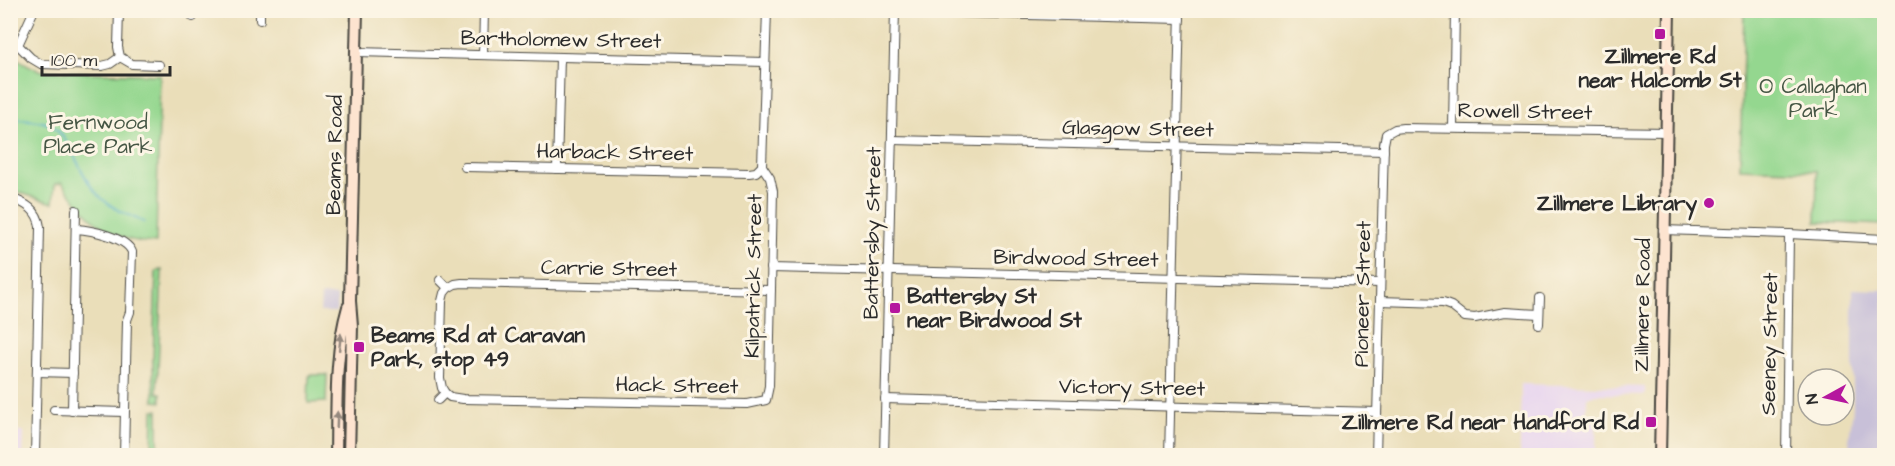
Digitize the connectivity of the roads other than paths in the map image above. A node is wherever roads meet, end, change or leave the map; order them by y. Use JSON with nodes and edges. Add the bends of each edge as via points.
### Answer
{"nodes":[{"id":1,"x":34,"y":10,"type":"edge"},
{"id":2,"x":119,"y":10,"type":"edge"},
{"id":3,"x":260,"y":10,"type":"edge"},
{"id":4,"x":357,"y":10,"type":"edge"},
{"id":5,"x":484,"y":10,"type":"edge"},
{"id":6,"x":767,"y":10,"type":"edge"},
{"id":7,"x":844,"y":10,"type":"edge"},
{"id":8,"x":1455,"y":10,"type":"edge"},
{"id":9,"x":1669,"y":10,"type":"edge"},
{"id":10,"x":895,"y":11,"type":"edge"},
{"id":11,"x":1050,"y":13,"type":"edge"},
{"id":12,"x":1180,"y":15,"type":"edge"},
{"id":13,"x":260,"y":20,"type":"dead end"},
{"id":14,"x":356,"y":52,"type":"junction"},
{"id":15,"x":483,"y":55,"type":"junction"},
{"id":16,"x":120,"y":57,"type":"junction"},
{"id":17,"x":560,"y":57,"type":"junction"},
{"id":18,"x":765,"y":62,"type":"junction"},
{"id":19,"x":159,"y":65,"type":"dead end"},
{"id":20,"x":1453,"y":128,"type":"junction"},
{"id":21,"x":1666,"y":132,"type":"junction"},
{"id":22,"x":1386,"y":134,"type":"joint"},
{"id":23,"x":892,"y":140,"type":"junction"},
{"id":24,"x":1177,"y":147,"type":"junction"},
{"id":25,"x":1384,"y":151,"type":"junction"},
{"id":26,"x":762,"y":166,"type":"junction"},
{"id":27,"x":465,"y":167,"type":"dead end"},
{"id":28,"x":558,"y":169,"type":"junction"},
{"id":29,"x":10,"y":198,"type":"edge"},
{"id":30,"x":76,"y":210,"type":"dead end"},
{"id":31,"x":76,"y":230,"type":"junction"},
{"id":32,"x":1663,"y":230,"type":"junction"},
{"id":33,"x":1789,"y":234,"type":"junction"},
{"id":34,"x":1884,"y":239,"type":"edge"},
{"id":35,"x":771,"y":268,"type":"junction"},
{"id":36,"x":889,"y":271,"type":"junction"},
{"id":37,"x":1173,"y":278,"type":"junction"},
{"id":38,"x":440,"y":280,"type":"dead end"},
{"id":39,"x":1380,"y":283,"type":"junction"},
{"id":40,"x":448,"y":288,"type":"junction"},
{"id":41,"x":771,"y":290,"type":"junction"},
{"id":42,"x":1540,"y":298,"type":"dead end"},
{"id":43,"x":350,"y":301,"type":"junction"},
{"id":44,"x":1380,"y":301,"type":"junction"},
{"id":45,"x":1539,"y":314,"type":"junction"},
{"id":46,"x":1539,"y":324,"type":"dead end"},
{"id":47,"x":37,"y":372,"type":"junction"},
{"id":48,"x":73,"y":373,"type":"junction"},
{"id":49,"x":446,"y":393,"type":"junction"},
{"id":50,"x":885,"y":399,"type":"junction"},
{"id":51,"x":438,"y":400,"type":"dead end"},
{"id":52,"x":766,"y":400,"type":"joint"},
{"id":53,"x":1170,"y":406,"type":"junction"},
{"id":54,"x":54,"y":410,"type":"dead end"},
{"id":55,"x":72,"y":411,"type":"junction"},
{"id":56,"x":124,"y":412,"type":"junction"},
{"id":57,"x":1377,"y":412,"type":"junction"},
{"id":58,"x":35,"y":456,"type":"edge"},
{"id":59,"x":124,"y":456,"type":"edge"},
{"id":60,"x":336,"y":456,"type":"edge"},
{"id":61,"x":349,"y":456,"type":"edge"},
{"id":62,"x":884,"y":456,"type":"edge"},
{"id":63,"x":1169,"y":456,"type":"edge"},
{"id":64,"x":1376,"y":456,"type":"edge"},
{"id":65,"x":1660,"y":456,"type":"edge"},
{"id":66,"x":1786,"y":456,"type":"edge"}],
"edges":[{"from":1,"to":16,"type":"street","via":[[18,45],[31,58],[46,65],[106,66]]},
{"from":2,"to":16,"type":"street"},
{"from":3,"to":13,"type":"street"},
{"from":4,"to":14,"type":"main road","name":"Beams Road"},
{"from":5,"to":15,"type":"street"},
{"from":6,"to":18,"type":"street","name":"Kilpatrick Street"},
{"from":7,"to":10,"type":"street"},
{"from":8,"to":20,"type":"street"},
{"from":9,"to":21,"type":"main road","name":"Zillmere Road"},
{"from":10,"to":11,"type":"street"},
{"from":10,"to":23,"type":"street","name":"Battersby Street"},
{"from":11,"to":12,"type":"street"},
{"from":12,"to":24,"type":"street"},
{"from":14,"to":15,"type":"street","name":"Bartholomew Street"},
{"from":14,"to":43,"type":"main road","name":"Beams Road"},
{"from":15,"to":17,"type":"street","name":"Bartholomew Street"},
{"from":16,"to":19,"type":"street","via":[[132,64]]},
{"from":17,"to":18,"type":"street","name":"Bartholomew Street"},
{"from":17,"to":28,"type":"street"},
{"from":18,"to":26,"type":"street","name":"Kilpatrick Street"},
{"from":20,"to":21,"type":"street","name":"Rowell Street"},
{"from":20,"to":22,"type":"street","name":"Rowell Street","via":[[1398,128]]},
{"from":21,"to":32,"type":"main road","name":"Zillmere Road"},
{"from":22,"to":25,"type":"street","name":"Pioneer Street"},
{"from":23,"to":24,"type":"street","name":"Glasgow Street"},
{"from":23,"to":36,"type":"street","name":"Battersby Street"},
{"from":24,"to":25,"type":"street","name":"Glasgow Street"},
{"from":24,"to":37,"type":"street"},
{"from":25,"to":39,"type":"street","name":"Pioneer Street"},
{"from":26,"to":28,"type":"street","name":"Harback Street","via":[[753,173]]},
{"from":26,"to":35,"type":"street","name":"Kilpatrick Street","via":[[773,191]]},
{"from":27,"to":28,"type":"street","name":"Harback Street"},
{"from":29,"to":47,"type":"street","via":[[28,205],[40,223]]},
{"from":30,"to":31,"type":"street"},
{"from":31,"to":48,"type":"street"},
{"from":31,"to":56,"type":"street","via":[[93,231],[127,243],[132,252]]},
{"from":32,"to":33,"type":"street"},
{"from":32,"to":65,"type":"main road","name":"Zillmere Road"},
{"from":33,"to":34,"type":"street"},
{"from":33,"to":66,"type":"street","name":"Seeney Street"},
{"from":35,"to":36,"type":"street","name":"Birdwood Street"},
{"from":35,"to":41,"type":"street","name":"Kilpatrick Street"},
{"from":36,"to":37,"type":"street","name":"Birdwood Street"},
{"from":36,"to":50,"type":"street","name":"Battersby Street"},
{"from":37,"to":39,"type":"street","name":"Birdwood Street"},
{"from":37,"to":53,"type":"street"},
{"from":38,"to":40,"type":"street"},
{"from":39,"to":44,"type":"street","name":"Pioneer Street"},
{"from":40,"to":41,"type":"street","name":"Carrie Street","via":[[462,283]]},
{"from":40,"to":49,"type":"street","via":[[442,302],[440,378]]},
{"from":41,"to":52,"type":"street","name":"Kilpatrick Street"},
{"from":42,"to":45,"type":"street"},
{"from":60,"to":43,"type":"main road","name":"Beams Road","one_way":true,"via":[[339,349]]},
{"from":43,"to":61,"type":"main road","name":"Beams Road"},
{"from":44,"to":45,"type":"street","via":[[1448,304],[1466,317],[1475,318],[1505,312]]},
{"from":44,"to":57,"type":"street","name":"Pioneer Street"},
{"from":45,"to":46,"type":"street"},
{"from":47,"to":48,"type":"street"},
{"from":47,"to":58,"type":"street"},
{"from":48,"to":55,"type":"street"},
{"from":49,"to":51,"type":"street"},
{"from":49,"to":52,"type":"street","name":"Hack Street","via":[[463,399],[747,404]]},
{"from":50,"to":53,"type":"street","name":"Victory Street"},
{"from":50,"to":62,"type":"street","name":"Battersby Street"},
{"from":53,"to":57,"type":"street","name":"Victory Street"},
{"from":53,"to":63,"type":"street"},
{"from":54,"to":55,"type":"street"},
{"from":55,"to":56,"type":"street"},
{"from":56,"to":59,"type":"street"},
{"from":57,"to":64,"type":"street","name":"Pioneer Street"}]}
